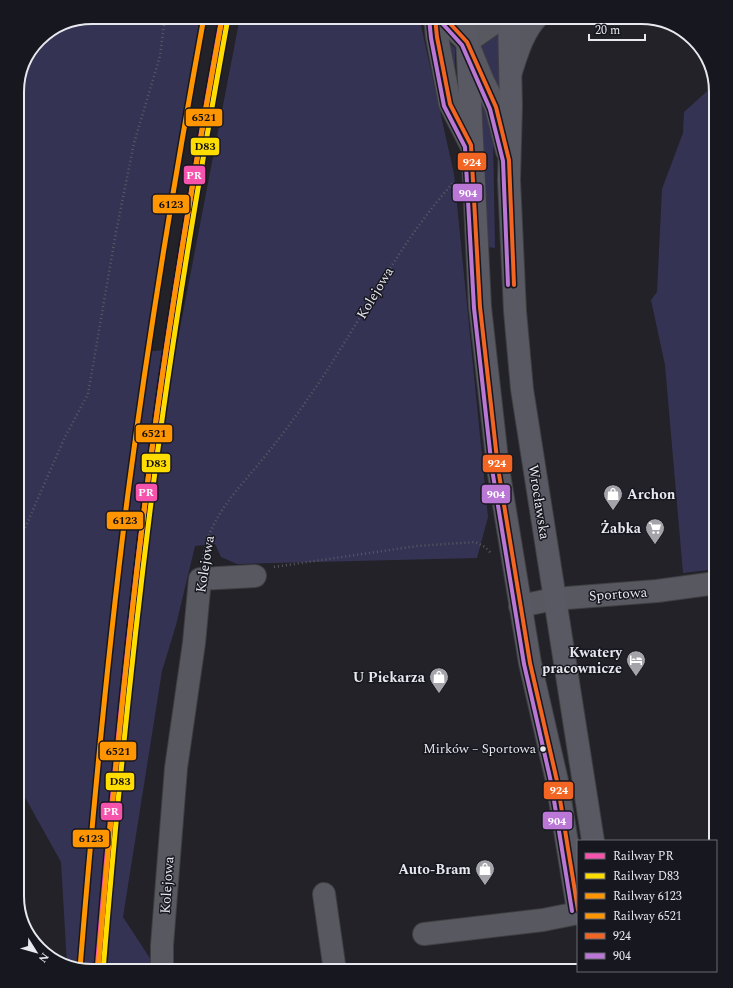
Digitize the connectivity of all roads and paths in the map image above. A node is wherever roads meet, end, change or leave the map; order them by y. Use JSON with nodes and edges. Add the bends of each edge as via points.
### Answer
{"nodes":[{"id":1,"x":164,"y":24,"type":"edge"},
{"id":2,"x":436,"y":24,"type":"edge"},
{"id":3,"x":448,"y":24,"type":"edge"},
{"id":4,"x":467,"y":24,"type":"edge"},
{"id":5,"x":494,"y":24,"type":"edge"},
{"id":6,"x":509,"y":24,"type":"edge"},
{"id":7,"x":530,"y":24,"type":"edge"},
{"id":8,"x":470,"y":54,"type":"junction"},
{"id":9,"x":510,"y":64,"type":"junction"},
{"id":10,"x":471,"y":145,"type":"junction"},
{"id":11,"x":509,"y":160,"type":"junction"},
{"id":12,"x":452,"y":184,"type":"dead end"},
{"id":13,"x":24,"y":530,"type":"edge"},
{"id":14,"x":495,"y":557,"type":"dead end"},
{"id":15,"x":255,"y":576,"type":"joint"},
{"id":16,"x":200,"y":579,"type":"junction"},
{"id":17,"x":709,"y":584,"type":"edge"},
{"id":18,"x":554,"y":599,"type":"junction"},
{"id":19,"x":520,"y":606,"type":"junction"},
{"id":20,"x":593,"y":840,"type":"edge"},
{"id":21,"x":324,"y":894,"type":"dead end"},
{"id":22,"x":577,"y":904,"type":"edge"},
{"id":23,"x":577,"y":914,"type":"edge"},
{"id":24,"x":424,"y":934,"type":"dead end"},
{"id":25,"x":162,"y":964,"type":"edge"},
{"id":26,"x":334,"y":964,"type":"edge"}],
"edges":[{"from":1,"to":13,"type":"path","via":[[160,56],[134,143],[88,394],[65,437]]},
{"from":2,"to":10,"type":"street","via":[[450,104]]},
{"from":3,"to":8,"type":"street","name":"Wrocławska"},
{"from":4,"to":8,"type":"main road"},
{"from":5,"to":8,"type":"street","via":[[483,32]]},
{"from":6,"to":9,"type":"main road","name":"Wrocławska"},
{"from":7,"to":9,"type":"street"},
{"from":8,"to":10,"type":"main road"},
{"from":8,"to":11,"type":"street","name":"Wrocławska","via":[[496,106]]},
{"from":9,"to":11,"type":"main road","name":"Wrocławska"},
{"from":10,"to":19,"type":"main road","via":[[485,359],[498,468]]},
{"from":11,"to":18,"type":"main road","name":"Wrocławska","via":[[515,312],[522,389]]},
{"from":12,"to":16,"type":"path","name":"Kolejowa","via":[[402,248],[318,385],[271,450],[220,512],[209,533]]},
{"from":14,"to":15,"type":"path","via":[[475,542],[417,546],[262,569]]},
{"from":15,"to":16,"type":"street"},
{"from":16,"to":25,"type":"street","name":"Kolejowa","via":[[194,643],[176,768]]},
{"from":17,"to":18,"type":"street","name":"Sportowa"},
{"from":18,"to":19,"type":"street","name":"Sportowa"},
{"from":18,"to":20,"type":"main road","name":"Wrocławska"},
{"from":19,"to":22,"type":"main road","via":[[531,668],[557,781]]},
{"from":21,"to":26,"type":"street"},
{"from":23,"to":24,"type":"street"}]}
